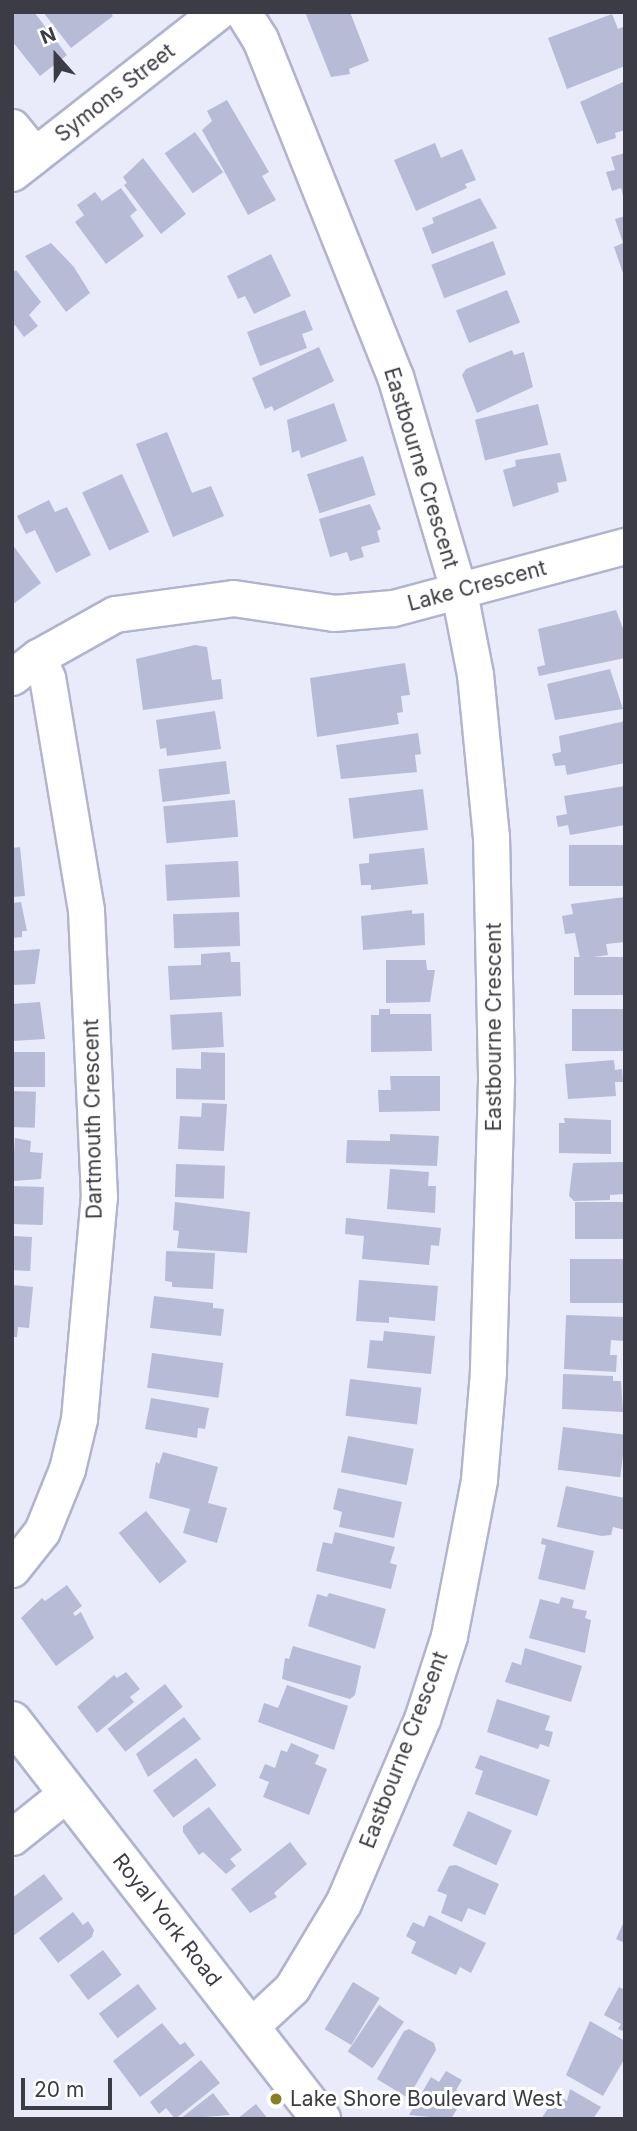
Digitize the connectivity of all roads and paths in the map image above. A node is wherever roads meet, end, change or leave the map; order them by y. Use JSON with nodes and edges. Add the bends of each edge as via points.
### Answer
{"nodes":[{"id":1,"x":217,"y":12,"type":"edge"},
{"id":2,"x":243,"y":12,"type":"edge"},
{"id":3,"x":12,"y":127,"type":"edge"},
{"id":4,"x":24,"y":164,"type":"edge"},
{"id":5,"x":625,"y":546,"type":"edge"},
{"id":6,"x":459,"y":592,"type":"junction"},
{"id":7,"x":25,"y":667,"type":"edge"},
{"id":8,"x":12,"y":1569,"type":"edge"},
{"id":9,"x":12,"y":1721,"type":"edge"},
{"id":10,"x":68,"y":1793,"type":"junction"},
{"id":11,"x":12,"y":1836,"type":"edge"},
{"id":12,"x":250,"y":2028,"type":"junction"},
{"id":13,"x":321,"y":2119,"type":"edge"}],
"edges":[{"from":1,"to":4,"type":"street","name":"Symons Street"},
{"from":2,"to":6,"type":"street","name":"Eastbourne Crescent","via":[[260,39],[395,376]]},
{"from":3,"to":4,"type":"street"},
{"from":5,"to":6,"type":"street","name":"Lake Crescent"},
{"from":6,"to":7,"type":"street","name":"Lake Crescent","via":[[393,608],[334,612],[233,598],[115,614]]},
{"from":6,"to":12,"type":"street","name":"Eastbourne Crescent","via":[[485,758],[494,915],[490,1307],[479,1480],[449,1636],[422,1718],[320,1948],[284,1997]]},
{"from":7,"to":8,"type":"street","name":"Dartmouth Crescent","via":[[47,678],[86,910],[99,1198],[79,1419],[68,1469],[42,1531]]},
{"from":9,"to":10,"type":"main road","name":"Royal York Road"},
{"from":10,"to":11,"type":"street"},
{"from":10,"to":12,"type":"main road","name":"Royal York Road"},
{"from":12,"to":13,"type":"main road","name":"Royal York Road"}]}
